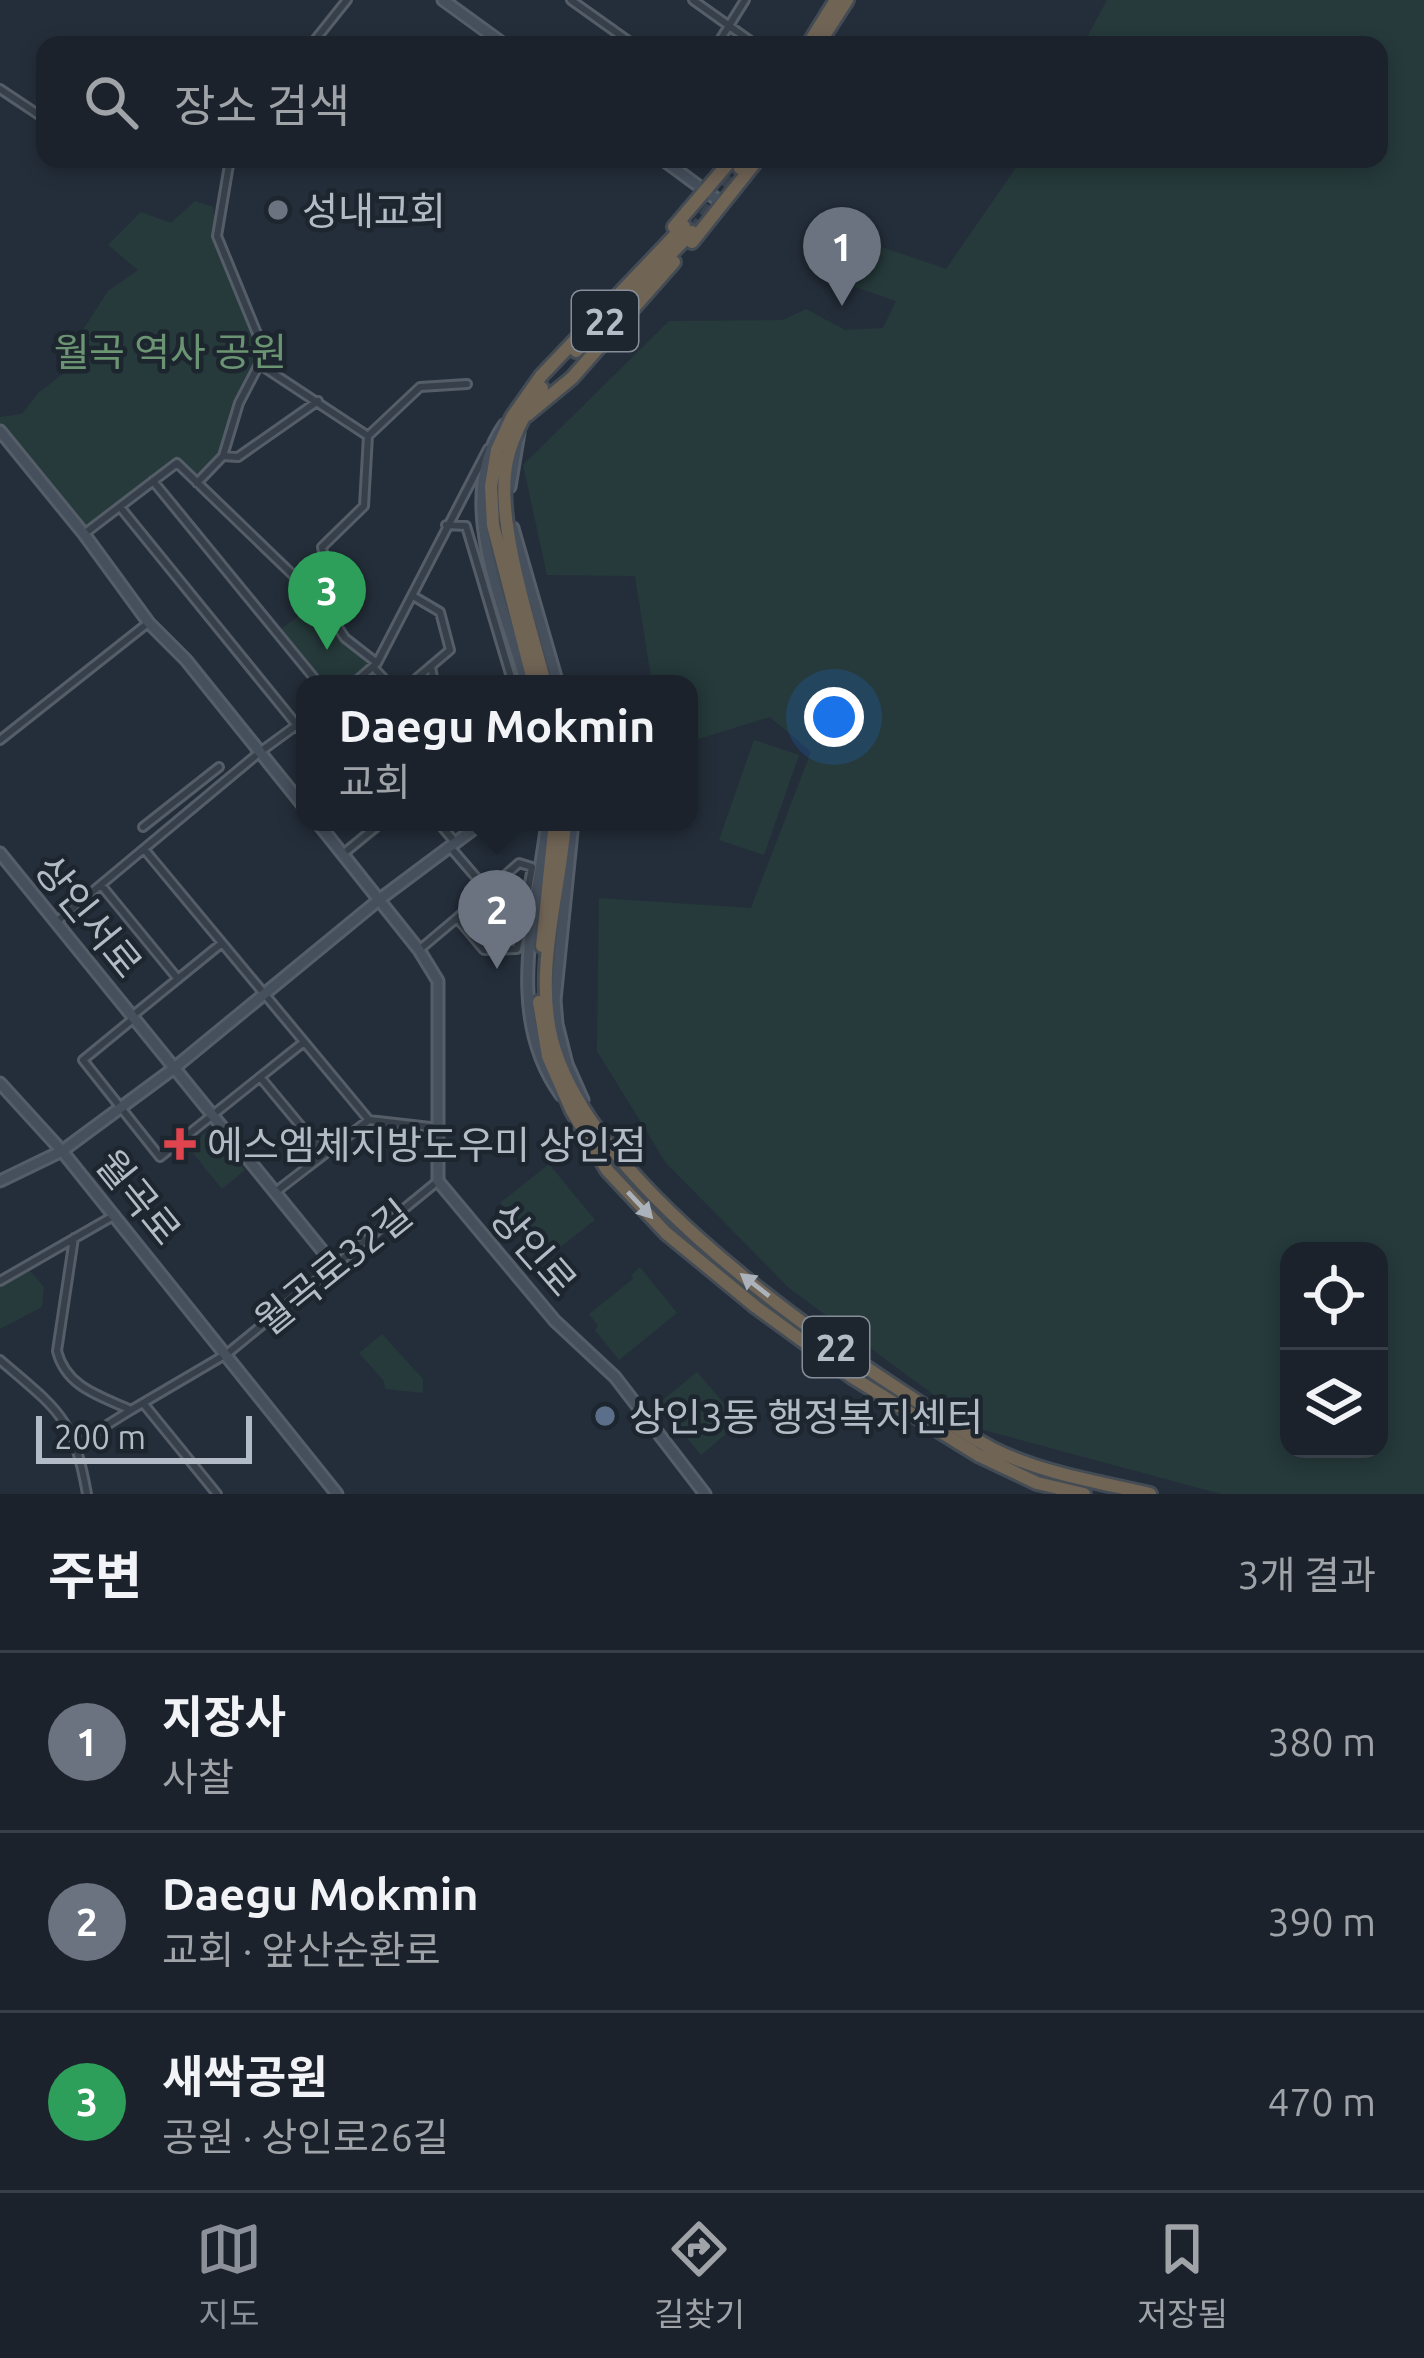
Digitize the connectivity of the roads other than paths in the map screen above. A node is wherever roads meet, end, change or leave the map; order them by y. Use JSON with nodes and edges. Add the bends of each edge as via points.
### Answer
{"nodes":[{"id":1,"x":347,"y":0,"type":"edge"},
{"id":2,"x":443,"y":0,"type":"edge"},
{"id":3,"x":571,"y":0,"type":"edge"},
{"id":4,"x":693,"y":0,"type":"edge"},
{"id":5,"x":745,"y":0,"type":"edge"},
{"id":6,"x":832,"y":0,"type":"edge"},
{"id":7,"x":850,"y":0,"type":"edge"},
{"id":8,"x":729,"y":26,"type":"junction"},
{"id":9,"x":318,"y":36,"type":"edge"},
{"id":10,"x":493,"y":36,"type":"edge"},
{"id":11,"x":621,"y":36,"type":"edge"},
{"id":12,"x":723,"y":36,"type":"edge"},
{"id":13,"x":743,"y":36,"type":"edge"},
{"id":14,"x":810,"y":36,"type":"edge"},
{"id":15,"x":828,"y":36,"type":"edge"},
{"id":16,"x":0,"y":89,"type":"edge"},
{"id":17,"x":36,"y":113,"type":"edge"},
{"id":18,"x":228,"y":168,"type":"edge"},
{"id":19,"x":674,"y":168,"type":"edge"},
{"id":20,"x":731,"y":168,"type":"edge"},
{"id":21,"x":751,"y":168,"type":"edge"},
{"id":22,"x":705,"y":190,"type":"junction"},
{"id":23,"x":723,"y":204,"type":"junction"},
{"id":24,"x":688,"y":229,"type":"tunnel mouth"},
{"id":25,"x":259,"y":364,"type":"junction"},
{"id":26,"x":467,"y":384,"type":"dead end"},
{"id":27,"x":318,"y":400,"type":"junction"},
{"id":28,"x":520,"y":415,"type":"junction"},
{"id":29,"x":0,"y":431,"type":"edge"},
{"id":30,"x":368,"y":436,"type":"junction"},
{"id":31,"x":493,"y":441,"type":"junction"},
{"id":32,"x":223,"y":456,"type":"junction"},
{"id":33,"x":153,"y":482,"type":"junction"},
{"id":34,"x":197,"y":483,"type":"junction"},
{"id":35,"x":120,"y":507,"type":"junction"},
{"id":36,"x":446,"y":525,"type":"junction"},
{"id":37,"x":84,"y":534,"type":"junction"},
{"id":38,"x":413,"y":596,"type":"junction"},
{"id":39,"x":322,"y":603,"type":"junction"},
{"id":40,"x":149,"y":623,"type":"junction"},
{"id":41,"x":375,"y":665,"type":"junction"},
{"id":42,"x":431,"y":666,"type":"junction"},
{"id":43,"x":312,"y":675,"type":"edge"},
{"id":44,"x":363,"y":675,"type":"edge"},
{"id":45,"x":382,"y":675,"type":"edge"},
{"id":46,"x":420,"y":675,"type":"edge"},
{"id":47,"x":432,"y":675,"type":"edge"},
{"id":48,"x":510,"y":675,"type":"edge"},
{"id":49,"x":535,"y":675,"type":"edge"},
{"id":50,"x":535,"y":675,"type":"edge"},
{"id":51,"x":555,"y":675,"type":"edge"},
{"id":52,"x":296,"y":723,"type":"edge"},
{"id":53,"x":296,"y":725,"type":"edge"},
{"id":54,"x":0,"y":740,"type":"edge"},
{"id":55,"x":260,"y":752,"type":"junction"},
{"id":56,"x":219,"y":766,"type":"dead end"},
{"id":57,"x":296,"y":797,"type":"edge"},
{"id":58,"x":143,"y":827,"type":"dead end"},
{"id":59,"x":324,"y":831,"type":"edge"},
{"id":60,"x":370,"y":831,"type":"edge"},
{"id":61,"x":444,"y":831,"type":"edge"},
{"id":62,"x":471,"y":831,"type":"edge"},
{"id":63,"x":562,"y":831,"type":"edge"},
{"id":64,"x":562,"y":831,"type":"edge"},
{"id":65,"x":453,"y":845,"type":"junction"},
{"id":66,"x":144,"y":849,"type":"junction"},
{"id":67,"x":0,"y":854,"type":"edge"},
{"id":68,"x":343,"y":854,"type":"junction"},
{"id":69,"x":101,"y":885,"type":"junction"},
{"id":70,"x":487,"y":891,"type":"junction"},
{"id":71,"x":380,"y":899,"type":"junction"},
{"id":72,"x":457,"y":918,"type":"junction"},
{"id":73,"x":56,"y":923,"type":"junction"},
{"id":74,"x":222,"y":943,"type":"junction"},
{"id":75,"x":419,"y":950,"type":"junction"},
{"id":76,"x":178,"y":979,"type":"junction"},
{"id":77,"x":264,"y":994,"type":"junction"},
{"id":78,"x":132,"y":1018,"type":"junction"},
{"id":79,"x":304,"y":1042,"type":"junction"},
{"id":80,"x":173,"y":1069,"type":"junction"},
{"id":81,"x":260,"y":1077,"type":"junction"},
{"id":82,"x":0,"y":1083,"type":"edge"},
{"id":83,"x":122,"y":1107,"type":"junction"},
{"id":84,"x":578,"y":1108,"type":"junction"},
{"id":85,"x":212,"y":1116,"type":"junction"},
{"id":86,"x":369,"y":1120,"type":"junction"},
{"id":87,"x":439,"y":1128,"type":"junction"},
{"id":88,"x":62,"y":1151,"type":"junction"},
{"id":89,"x":324,"y":1154,"type":"junction"},
{"id":90,"x":0,"y":1181,"type":"edge"},
{"id":91,"x":438,"y":1181,"type":"junction"},
{"id":92,"x":274,"y":1193,"type":"junction"},
{"id":93,"x":115,"y":1215,"type":"junction"},
{"id":94,"x":74,"y":1238,"type":"junction"},
{"id":95,"x":334,"y":1265,"type":"junction"},
{"id":96,"x":0,"y":1281,"type":"edge"},
{"id":97,"x":228,"y":1353,"type":"junction"},
{"id":98,"x":0,"y":1360,"type":"edge"},
{"id":99,"x":143,"y":1403,"type":"junction"},
{"id":100,"x":131,"y":1410,"type":"junction"},
{"id":101,"x":78,"y":1444,"type":"junction"},
{"id":102,"x":87,"y":1494,"type":"edge"},
{"id":103,"x":217,"y":1494,"type":"edge"},
{"id":104,"x":338,"y":1494,"type":"edge"},
{"id":105,"x":705,"y":1494,"type":"edge"},
{"id":106,"x":1084,"y":1494,"type":"edge"},
{"id":107,"x":1150,"y":1494,"type":"edge"}],
"edges":[{"from":1,"to":9,"type":"street"},
{"from":2,"to":10,"type":"main road"},
{"from":3,"to":11,"type":"street"},
{"from":4,"to":8,"type":"street"},
{"from":5,"to":8,"type":"street"},
{"from":6,"to":14,"type":"highway"},
{"from":7,"to":15,"type":"highway"},
{"from":8,"to":12,"type":"street"},
{"from":8,"to":13,"type":"street"},
{"from":16,"to":17,"type":"street"},
{"from":18,"to":25,"type":"street","via":[[217,236],[265,352]]},
{"from":19,"to":22,"type":"main road"},
{"from":20,"to":22,"type":"highway"},
{"from":21,"to":23,"type":"highway"},
{"from":22,"to":23,"type":"main road"},
{"from":22,"to":28,"type":"highway","via":[[529,383]]},
{"from":23,"to":28,"type":"highway","via":[[598,350],[544,403]]},
{"from":24,"to":28,"type":"highway","number":"22"},
{"from":25,"to":27,"type":"street"},
{"from":25,"to":32,"type":"street"},
{"from":26,"to":30,"type":"street","via":[[420,387]]},
{"from":27,"to":30,"type":"street"},
{"from":27,"to":32,"type":"street","via":[[238,457]]},
{"from":28,"to":31,"type":"main road"},
{"from":28,"to":49,"type":"highway","number":"22","via":[[505,473],[506,524]]},
{"from":28,"to":51,"type":"main road","via":[[511,515]]},
{"from":29,"to":37,"type":"main road"},
{"from":30,"to":39,"type":"street","via":[[364,506],[322,547],[331,594]]},
{"from":31,"to":36,"type":"street"},
{"from":31,"to":50,"type":"main road","via":[[485,534]]},
{"from":32,"to":34,"type":"street"},
{"from":33,"to":34,"type":"street","via":[[178,463]]},
{"from":33,"to":35,"type":"street"},
{"from":33,"to":43,"type":"street"},
{"from":34,"to":39,"type":"street"},
{"from":35,"to":37,"type":"street"},
{"from":35,"to":52,"type":"street"},
{"from":36,"to":38,"type":"street"},
{"from":36,"to":48,"type":"street","via":[[466,526]]},
{"from":37,"to":40,"type":"main road"},
{"from":38,"to":41,"type":"street"},
{"from":38,"to":42,"type":"street","via":[[444,623],[450,650]]},
{"from":39,"to":41,"type":"street"},
{"from":40,"to":54,"type":"street"},
{"from":40,"to":55,"type":"main road"},
{"from":41,"to":44,"type":"street"},
{"from":41,"to":45,"type":"street"},
{"from":42,"to":46,"type":"street"},
{"from":42,"to":47,"type":"street"},
{"from":53,"to":55,"type":"street"},
{"from":55,"to":57,"type":"main road"},
{"from":55,"to":66,"type":"street"},
{"from":56,"to":58,"type":"street"},
{"from":59,"to":68,"type":"main road"},
{"from":60,"to":68,"type":"street"},
{"from":61,"to":65,"type":"street"},
{"from":62,"to":65,"type":"main road"},
{"from":63,"to":84,"type":"highway","number":"22","via":[[546,1000]]},
{"from":64,"to":84,"type":"main road","via":[[525,998],[542,1067]]},
{"from":65,"to":70,"type":"street"},
{"from":65,"to":71,"type":"main road"},
{"from":66,"to":69,"type":"street"},
{"from":66,"to":74,"type":"street"},
{"from":67,"to":73,"type":"main road","name":"상인서로"},
{"from":68,"to":71,"type":"main road"},
{"from":69,"to":73,"type":"street"},
{"from":69,"to":76,"type":"street"},
{"from":70,"to":72,"type":"street"},
{"from":70,"to":72,"type":"street","via":[[518,863],[532,867],[518,949],[484,950]]},
{"from":71,"to":75,"type":"main road"},
{"from":71,"to":77,"type":"main road"},
{"from":72,"to":75,"type":"street"},
{"from":73,"to":78,"type":"main road","name":"상인서로"},
{"from":74,"to":76,"type":"street","name":"상인서로"},
{"from":74,"to":77,"type":"street"},
{"from":75,"to":87,"type":"main road","via":[[440,991]]},
{"from":76,"to":78,"type":"street","name":"상인서로"},
{"from":77,"to":79,"type":"street"},
{"from":77,"to":80,"type":"main road"},
{"from":78,"to":80,"type":"main road","name":"상인서로"},
{"from":78,"to":83,"type":"street","via":[[83,1060]]},
{"from":79,"to":81,"type":"street"},
{"from":79,"to":86,"type":"street"},
{"from":80,"to":83,"type":"main road"},
{"from":80,"to":85,"type":"main road","name":"상인서로"},
{"from":81,"to":85,"type":"street"},
{"from":81,"to":89,"type":"street"},
{"from":82,"to":88,"type":"main road","name":"월곡로"},
{"from":83,"to":85,"type":"street","via":[[160,1157]]},
{"from":83,"to":88,"type":"main road"},
{"from":84,"to":106,"type":"highway","number":"22","one_way":true,"via":[[607,1170],[666,1233],[756,1307],[978,1455]]},
{"from":107,"to":84,"type":"highway","number":"22","one_way":true,"via":[[996,1451],[842,1352],[664,1206]]},
{"from":85,"to":92,"type":"main road","name":"상인서로"},
{"from":86,"to":87,"type":"street"},
{"from":86,"to":89,"type":"street"},
{"from":87,"to":91,"type":"main road"},
{"from":88,"to":90,"type":"main road"},
{"from":88,"to":93,"type":"main road","name":"월곡로"},
{"from":89,"to":92,"type":"street"},
{"from":91,"to":95,"type":"street","name":"월곡로32길"},
{"from":91,"to":105,"type":"main road","name":"상인로","via":[[555,1321],[615,1377]]},
{"from":92,"to":95,"type":"main road","name":"상인서로"},
{"from":93,"to":94,"type":"street"},
{"from":93,"to":97,"type":"main road","name":"월곡로"},
{"from":94,"to":96,"type":"street"},
{"from":94,"to":100,"type":"street","via":[[60,1362],[69,1378]]},
{"from":95,"to":97,"type":"street","name":"월곡로32길"},
{"from":97,"to":99,"type":"street"},
{"from":97,"to":104,"type":"main road","name":"월곡로"},
{"from":98,"to":101,"type":"street","via":[[59,1413]]},
{"from":99,"to":100,"type":"street"},
{"from":99,"to":103,"type":"street"},
{"from":100,"to":101,"type":"street"},
{"from":101,"to":102,"type":"street"}]}
